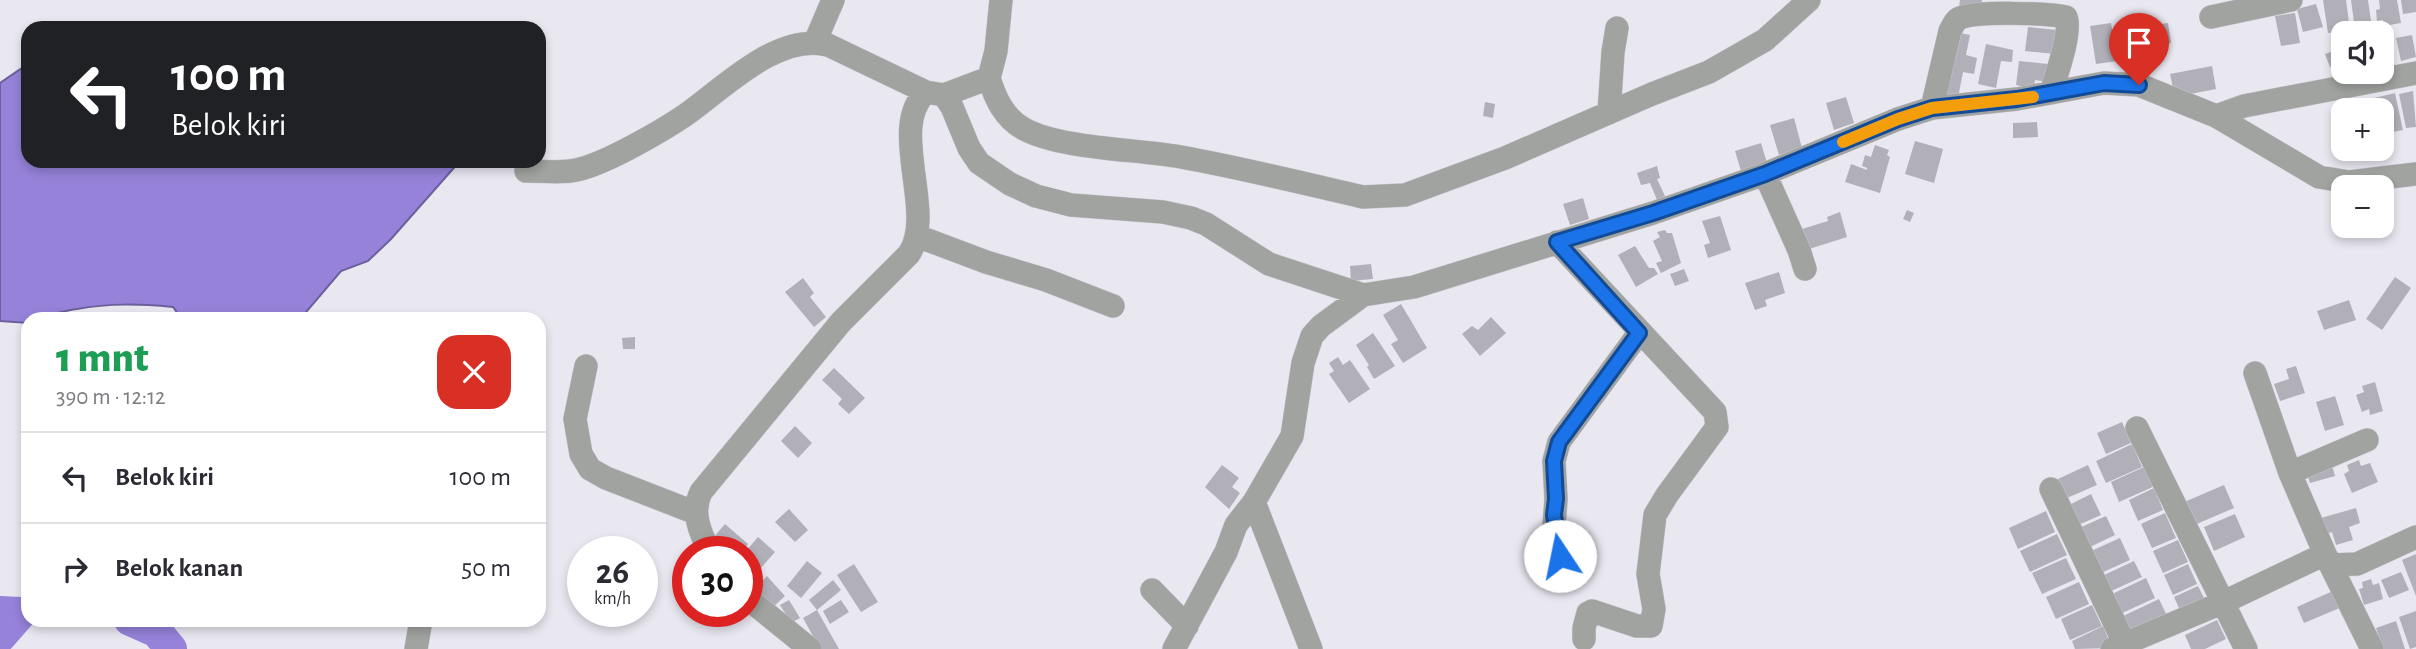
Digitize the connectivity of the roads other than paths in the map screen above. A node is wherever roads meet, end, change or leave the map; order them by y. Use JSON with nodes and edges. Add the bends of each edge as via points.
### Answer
{"nodes":[{"id":1,"x":834,"y":0,"type":"edge"},
{"id":2,"x":1001,"y":0,"type":"edge"},
{"id":3,"x":1809,"y":0,"type":"edge"},
{"id":4,"x":2291,"y":0,"type":"edge"},
{"id":5,"x":2265,"y":3,"type":"edge"},
{"id":6,"x":2211,"y":17,"type":"dead end"},
{"id":7,"x":1617,"y":28,"type":"dead end"},
{"id":8,"x":816,"y":42,"type":"junction"},
{"id":9,"x":2416,"y":73,"type":"edge"},
{"id":10,"x":989,"y":78,"type":"junction"},
{"id":11,"x":935,"y":93,"type":"junction"},
{"id":12,"x":2051,"y":93,"type":"junction"},
{"id":13,"x":1932,"y":108,"type":"junction"},
{"id":14,"x":1609,"y":113,"type":"junction"},
{"id":15,"x":2216,"y":116,"type":"junction"},
{"id":16,"x":526,"y":171,"type":"dead end"},
{"id":17,"x":1765,"y":174,"type":"junction"},
{"id":18,"x":2416,"y":174,"type":"edge"},
{"id":19,"x":918,"y":236,"type":"junction"},
{"id":20,"x":1557,"y":242,"type":"junction"},
{"id":21,"x":1805,"y":269,"type":"dead end"},
{"id":22,"x":1363,"y":295,"type":"junction"},
{"id":23,"x":1113,"y":306,"type":"dead end"},
{"id":24,"x":1639,"y":333,"type":"junction"},
{"id":25,"x":586,"y":366,"type":"dead end"},
{"id":26,"x":2255,"y":373,"type":"dead end"},
{"id":27,"x":2137,"y":428,"type":"dead end"},
{"id":28,"x":2367,"y":440,"type":"dead end"},
{"id":29,"x":2290,"y":472,"type":"junction"},
{"id":30,"x":2051,"y":489,"type":"dead end"},
{"id":31,"x":1254,"y":502,"type":"junction"},
{"id":32,"x":696,"y":513,"type":"junction"},
{"id":33,"x":703,"y":536,"type":"edge"},
{"id":34,"x":2416,"y":537,"type":"edge"},
{"id":35,"x":2328,"y":560,"type":"junction"},
{"id":36,"x":1552,"y":580,"type":"dead end"},
{"id":37,"x":1152,"y":590,"type":"dead end"},
{"id":38,"x":2224,"y":602,"type":"junction"},
{"id":39,"x":763,"y":611,"type":"edge"},
{"id":40,"x":1187,"y":626,"type":"junction"},
{"id":41,"x":420,"y":627,"type":"edge"},
{"id":42,"x":1584,"y":639,"type":"dead end"},
{"id":43,"x":2121,"y":647,"type":"edge"},
{"id":44,"x":416,"y":649,"type":"edge"},
{"id":45,"x":810,"y":649,"type":"edge"},
{"id":46,"x":1174,"y":649,"type":"edge"},
{"id":47,"x":1311,"y":649,"type":"edge"},
{"id":48,"x":2246,"y":649,"type":"edge"},
{"id":49,"x":2372,"y":649,"type":"edge"}],
"edges":[{"from":1,"to":8,"type":"street"},
{"from":2,"to":10,"type":"street"},
{"from":3,"to":14,"type":"street","via":[[1745,53]]},
{"from":4,"to":5,"type":"street"},
{"from":5,"to":6,"type":"street"},
{"from":7,"to":14,"type":"street"},
{"from":8,"to":11,"type":"street"},
{"from":8,"to":16,"type":"street","via":[[774,52],[681,117],[608,158],[567,172]]},
{"from":9,"to":15,"type":"street","via":[[2244,106]]},
{"from":10,"to":11,"type":"street","via":[[970,87]]},
{"from":10,"to":14,"type":"street","via":[[996,102],[1012,119],[1046,138],[1189,159],[1363,197],[1405,195]]},
{"from":11,"to":19,"type":"street","via":[[915,106],[912,118]]},
{"from":11,"to":22,"type":"street","via":[[952,107],[979,163],[1010,184],[1071,205],[1191,218],[1269,264]]},
{"from":12,"to":13,"type":"street"},
{"from":12,"to":13,"type":"street","via":[[2066,37],[2066,17],[1961,17],[1950,30]]},
{"from":12,"to":15,"type":"street","via":[[2104,83],[2139,85]]},
{"from":13,"to":17,"type":"street"},
{"from":15,"to":18,"type":"street","via":[[2319,177],[2349,182]]},
{"from":17,"to":20,"type":"street"},
{"from":17,"to":21,"type":"street"},
{"from":19,"to":23,"type":"street"},
{"from":19,"to":32,"type":"street","via":[[909,254],[841,322],[701,492]]},
{"from":20,"to":22,"type":"street","via":[[1414,287]]},
{"from":20,"to":24,"type":"street"},
{"from":22,"to":31,"type":"street","via":[[1312,336],[1303,363],[1292,436]]},
{"from":24,"to":36,"type":"street","via":[[1559,442],[1554,461],[1554,515],[1560,556]]},
{"from":24,"to":42,"type":"street","via":[[1715,412],[1717,427],[1655,516],[1648,574],[1654,609],[1651,626],[1592,611],[1585,619]]},
{"from":25,"to":32,"type":"street","via":[[575,419],[581,454],[590,469]]},
{"from":26,"to":29,"type":"street"},
{"from":27,"to":38,"type":"street"},
{"from":28,"to":29,"type":"street"},
{"from":29,"to":35,"type":"street"},
{"from":30,"to":43,"type":"street"},
{"from":31,"to":40,"type":"street","via":[[1236,525]]},
{"from":31,"to":47,"type":"street"},
{"from":32,"to":33,"type":"street"},
{"from":34,"to":35,"type":"street","via":[[2357,564]]},
{"from":35,"to":38,"type":"street"},
{"from":35,"to":49,"type":"street"},
{"from":37,"to":40,"type":"street"},
{"from":38,"to":43,"type":"street"},
{"from":38,"to":48,"type":"street"},
{"from":39,"to":45,"type":"street"},
{"from":40,"to":46,"type":"street"},
{"from":41,"to":44,"type":"street"}]}
